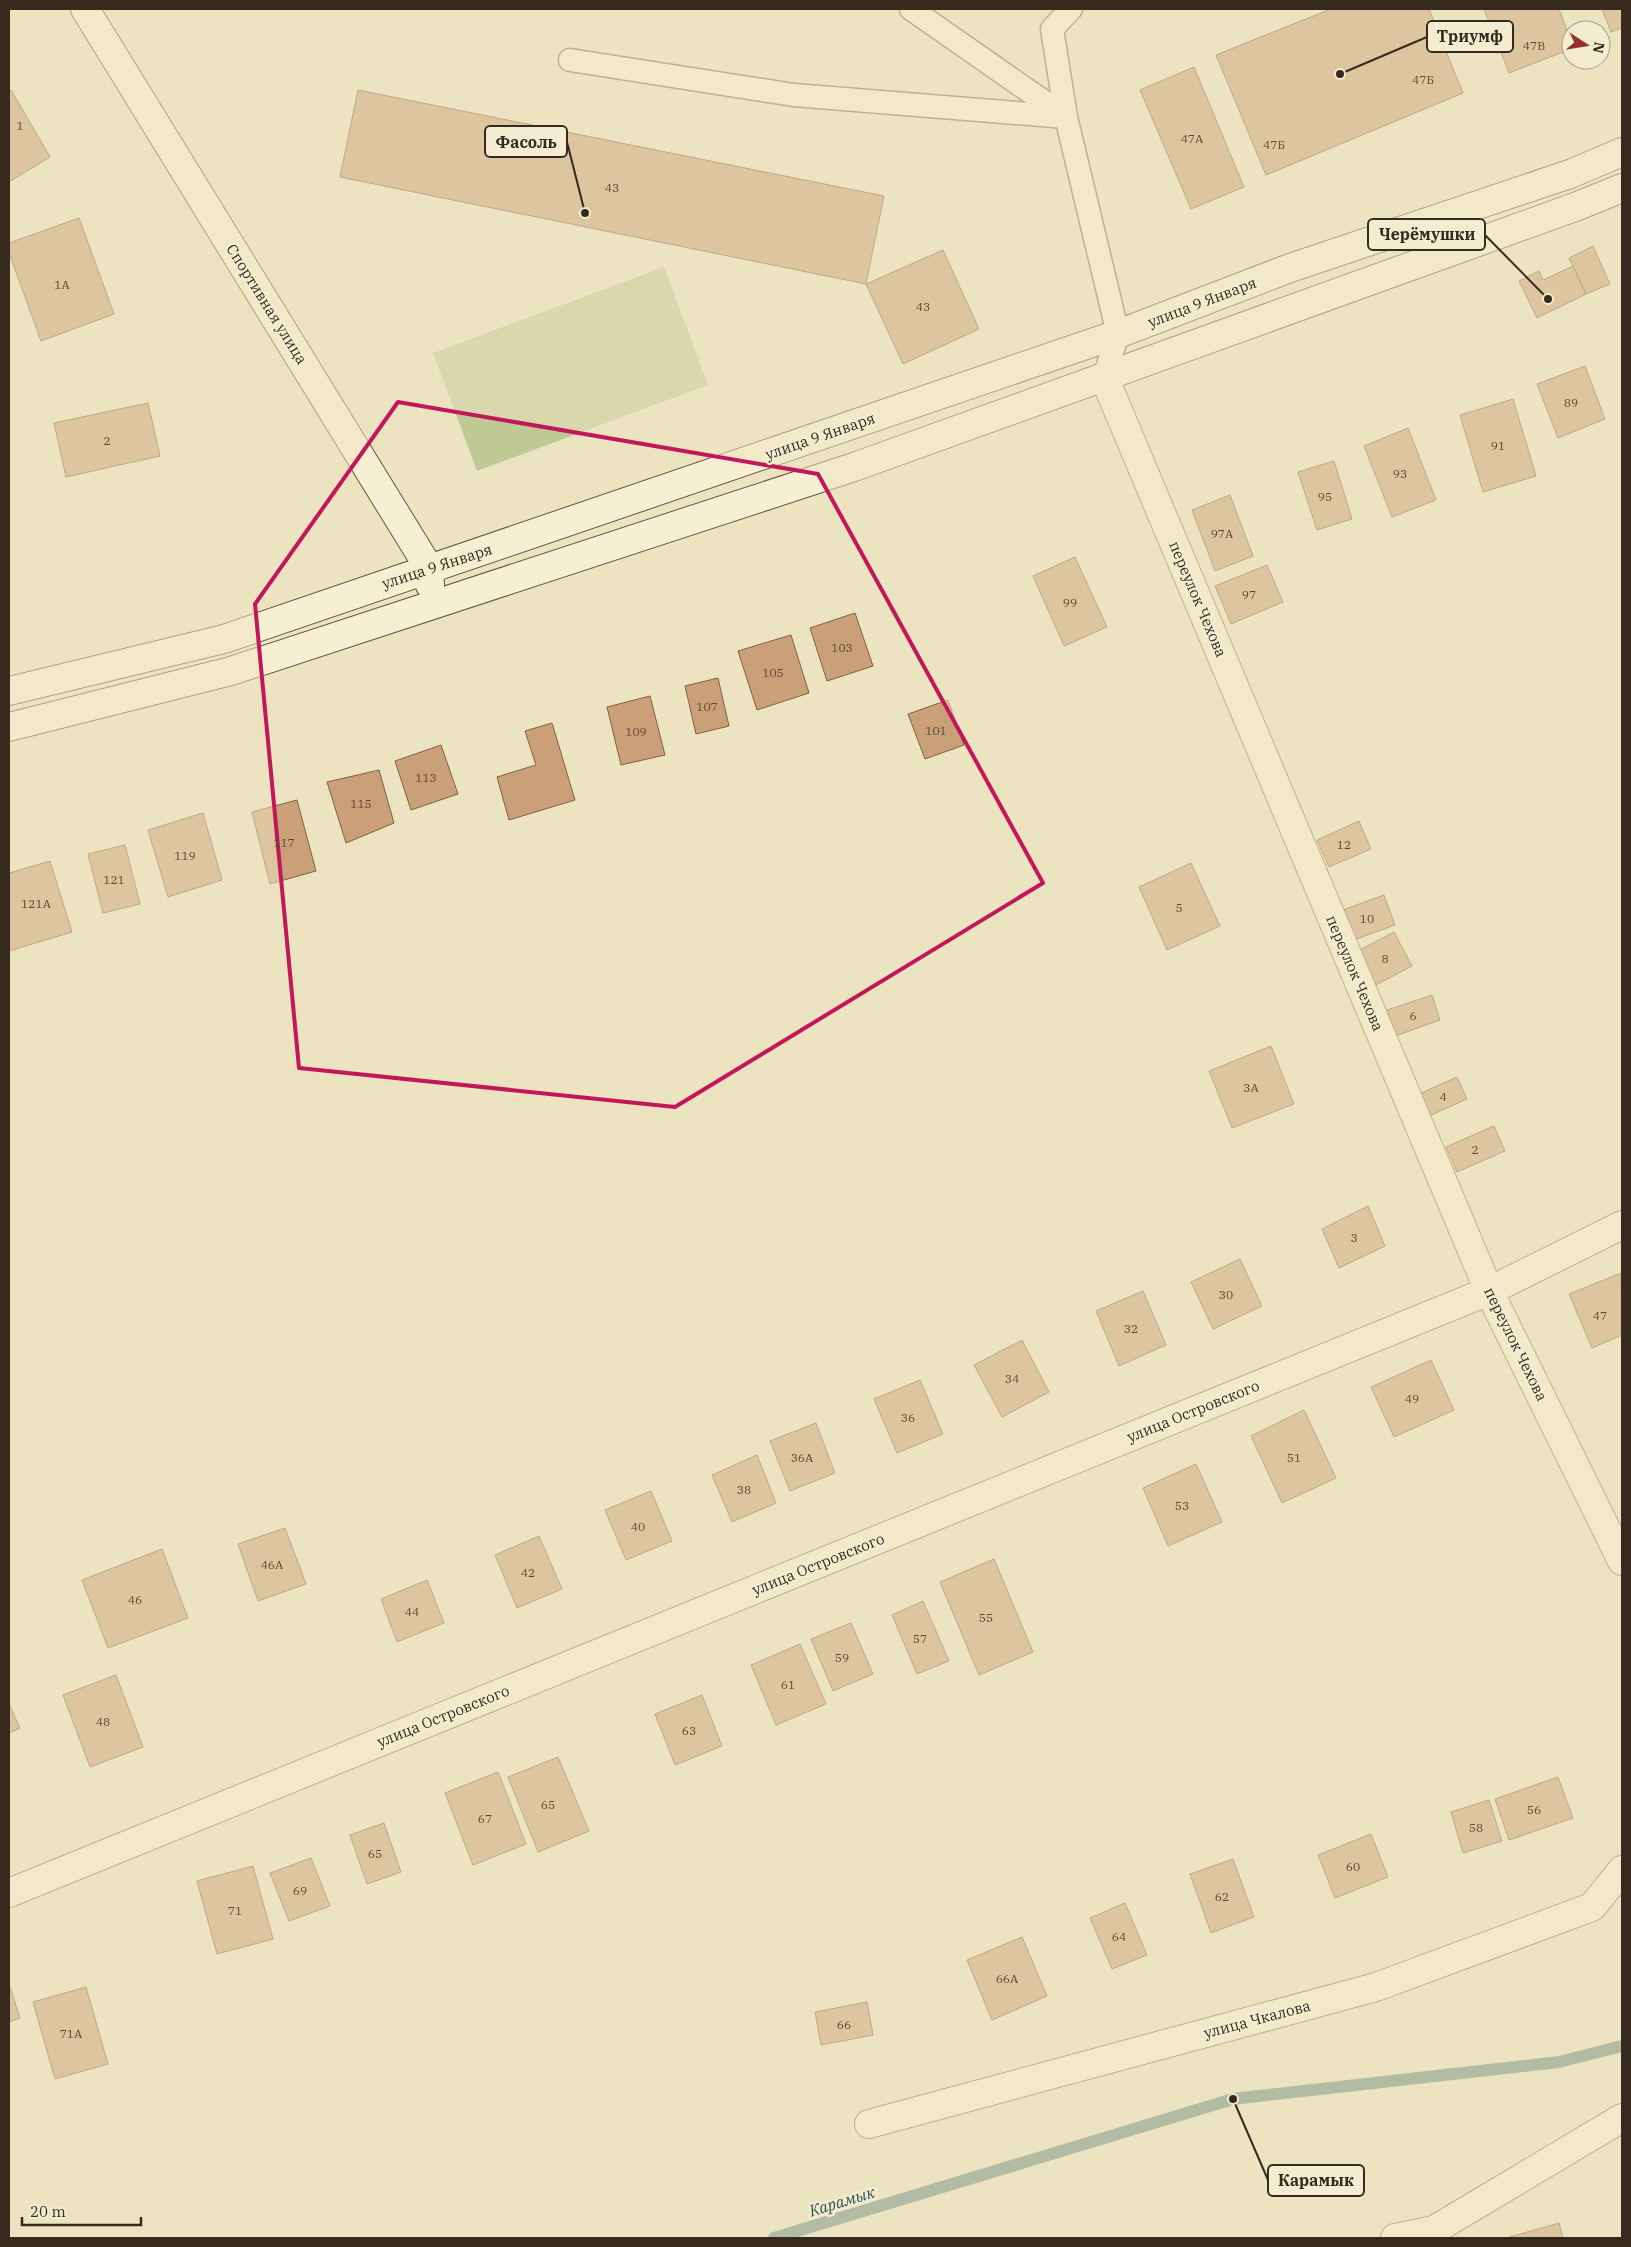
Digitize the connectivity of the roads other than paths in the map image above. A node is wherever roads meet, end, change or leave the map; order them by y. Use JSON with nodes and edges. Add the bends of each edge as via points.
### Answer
{"nodes":[{"id":1,"x":85,"y":9,"type":"edge"},
{"id":2,"x":911,"y":9,"type":"edge"},
{"id":3,"x":1071,"y":9,"type":"edge"},
{"id":4,"x":570,"y":60,"type":"dead end"},
{"id":5,"x":1066,"y":117,"type":"junction"},
{"id":6,"x":1622,"y":152,"type":"edge"},
{"id":7,"x":1622,"y":188,"type":"edge"},
{"id":8,"x":1118,"y":334,"type":"junction"},
{"id":9,"x":1104,"y":377,"type":"junction"},
{"id":10,"x":429,"y":568,"type":"junction"},
{"id":11,"x":432,"y":606,"type":"junction"},
{"id":12,"x":9,"y":691,"type":"edge"},
{"id":13,"x":9,"y":727,"type":"edge"},
{"id":14,"x":1622,"y":1225,"type":"edge"},
{"id":15,"x":1489,"y":1291,"type":"junction"},
{"id":16,"x":1622,"y":1561,"type":"edge"},
{"id":17,"x":1622,"y":1870,"type":"edge"},
{"id":18,"x":9,"y":1892,"type":"edge"},
{"id":19,"x":1622,"y":2118,"type":"edge"},
{"id":20,"x":869,"y":2124,"type":"dead end"},
{"id":21,"x":1395,"y":2238,"type":"edge"}],
"edges":[{"from":1,"to":10,"type":"street","name":"Спортивная улица"},
{"from":2,"to":5,"type":"lane"},
{"from":3,"to":5,"type":"lane","via":[[1052,29]]},
{"from":4,"to":5,"type":"lane","via":[[794,95]]},
{"from":5,"to":8,"type":"lane"},
{"from":6,"to":8,"type":"street","name":"улица 9 Января","via":[[1570,174],[1290,268]]},
{"from":7,"to":9,"type":"street"},
{"from":8,"to":9,"type":"lane"},
{"from":8,"to":10,"type":"street","name":"улица 9 Января"},
{"from":9,"to":11,"type":"street","via":[[854,467]]},
{"from":9,"to":15,"type":"street","name":"переулок Чехова"},
{"from":10,"to":11,"type":"street","name":"Спортивная улица"},
{"from":10,"to":12,"type":"street","name":"улица 9 Января","via":[[224,639]]},
{"from":11,"to":13,"type":"street","via":[[231,672]]},
{"from":14,"to":15,"type":"street","name":"улица Островского"},
{"from":15,"to":16,"type":"street","name":"переулок Чехова"},
{"from":15,"to":18,"type":"street","name":"улица Островского"},
{"from":17,"to":20,"type":"street","name":"улица Чкалова","via":[[1592,1907],[1376,1987]]},
{"from":19,"to":21,"type":"street","via":[[1434,2230]]}]}
